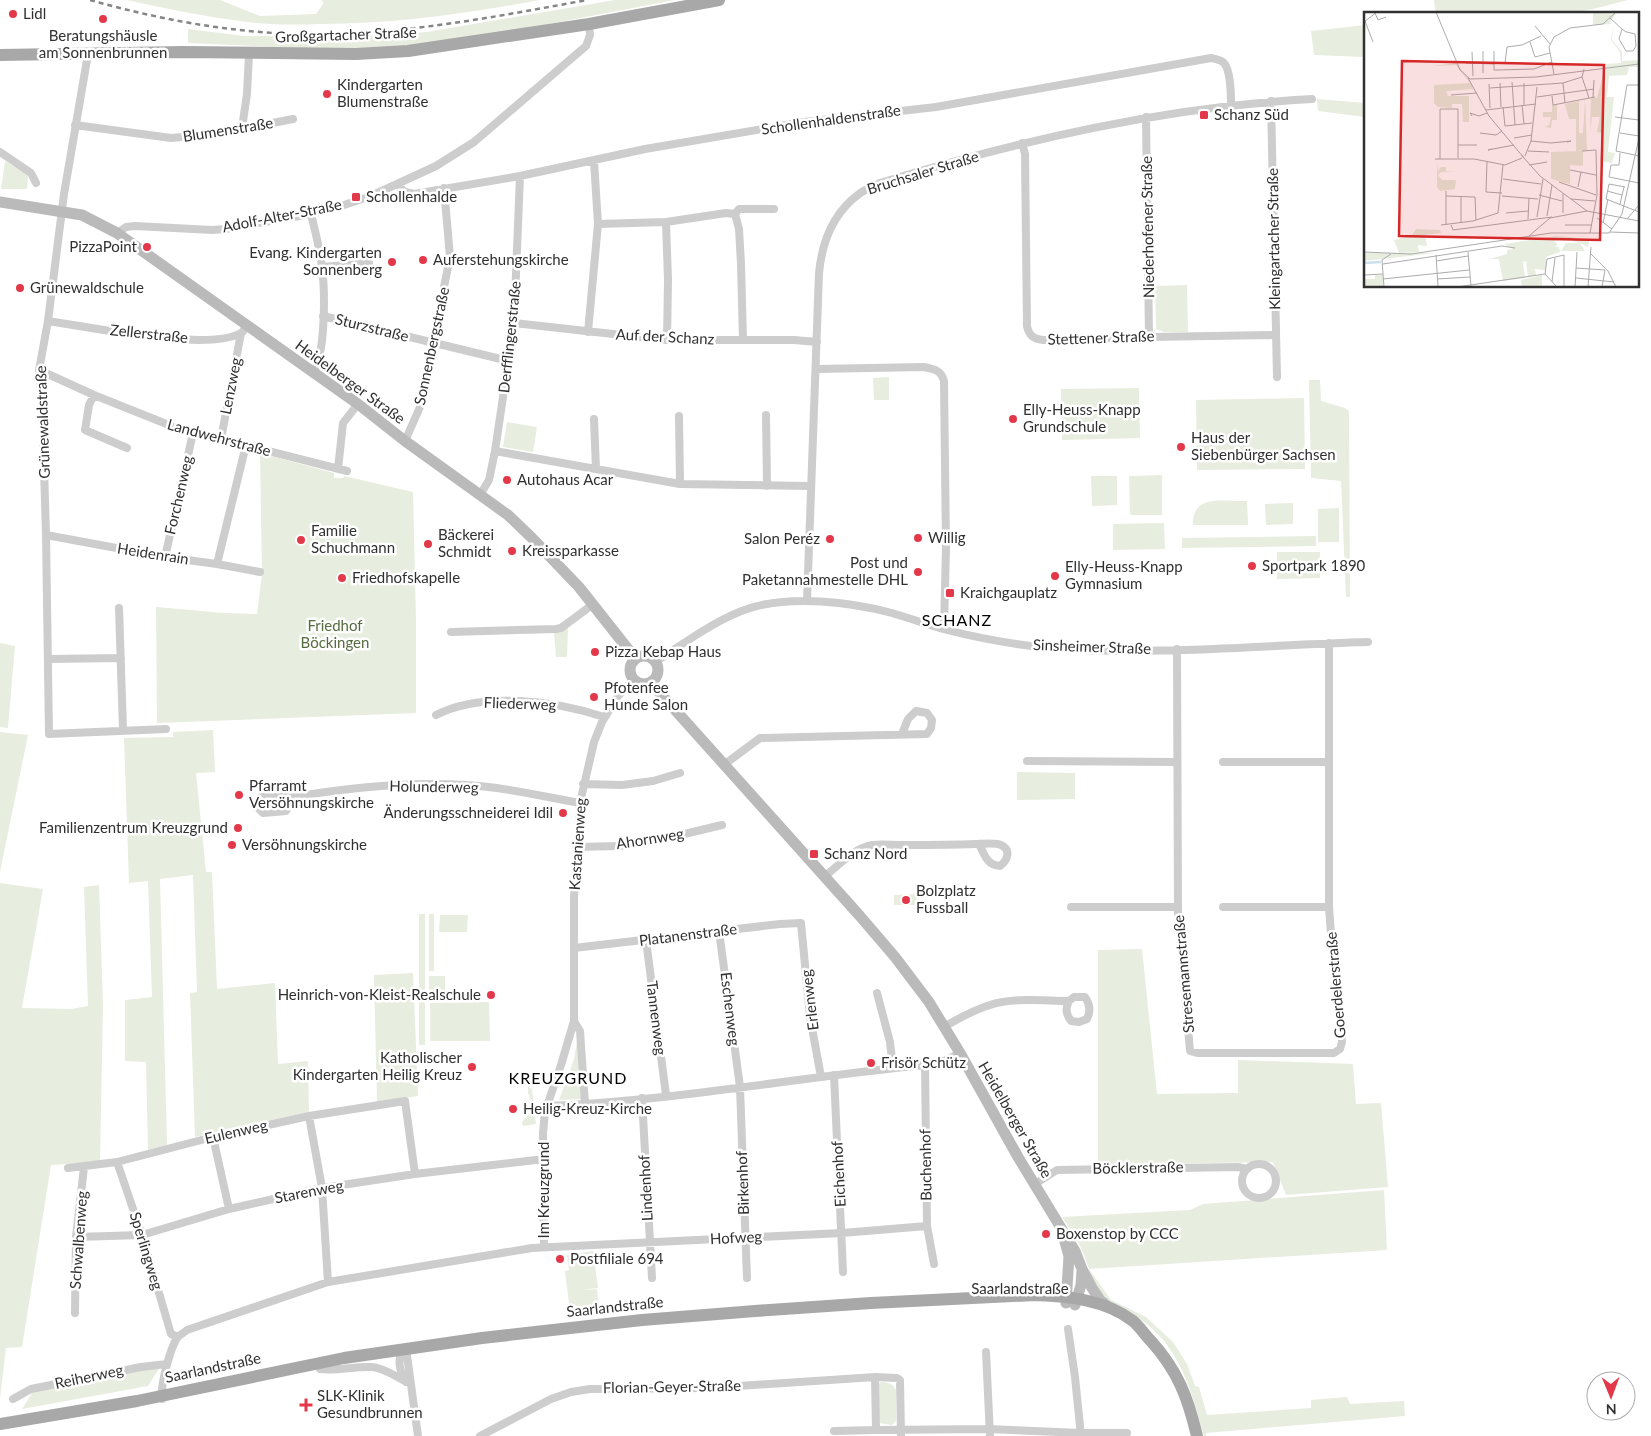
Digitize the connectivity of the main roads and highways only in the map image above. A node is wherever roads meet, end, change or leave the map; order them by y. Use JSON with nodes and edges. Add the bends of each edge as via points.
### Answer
{"nodes":[{"id":1,"x":719,"y":0,"type":"edge"},
{"id":2,"x":0,"y":55,"type":"edge"},
{"id":3,"x":0,"y":202,"type":"edge"},
{"id":4,"x":635,"y":658,"type":"junction"},
{"id":5,"x":651,"y":682,"type":"junction"},
{"id":6,"x":1061,"y":1228,"type":"junction"},
{"id":7,"x":1082,"y":1269,"type":"junction"},
{"id":8,"x":1071,"y":1301,"type":"junction"},
{"id":9,"x":1108,"y":1308,"type":"junction"},
{"id":10,"x":1146,"y":1336,"type":"junction"},
{"id":11,"x":404,"y":1353,"type":"junction"},
{"id":12,"x":162,"y":1399,"type":"junction"},
{"id":13,"x":0,"y":1424,"type":"edge"},
{"id":14,"x":0,"y":1432,"type":"edge"},
{"id":15,"x":1197,"y":1436,"type":"edge"}],
"edges":[{"from":1,"to":2,"type":"main road","name":"Großgartacher Straße","via":[[589,24],[408,51]]},
{"from":3,"to":4,"type":"main road","name":"Heidelberger Straße","via":[[82,215],[117,233],[244,330],[358,404],[508,515],[579,587]]},
{"from":4,"to":5,"type":"main road","via":[[629,669],[633,680],[645,685]]},
{"from":4,"to":5,"type":"main road","via":[[649,657],[655,662],[657,677]]},
{"from":5,"to":6,"type":"main road","name":"Heidelberger Straße","via":[[895,956],[960,1052]]},
{"from":6,"to":7,"type":"main road","name":"Heidelberger Straße"},
{"from":6,"to":8,"type":"main road","name":"Heidelberger Straße","via":[[1069,1256]]},
{"from":7,"to":8,"type":"main road","via":[[1081,1286]]},
{"from":7,"to":9,"type":"main road","name":"Heidelberger Straße"},
{"from":8,"to":9,"type":"main road","name":"Saarlandstraße"},
{"from":8,"to":10,"type":"main road","name":"Saarlandstraße","via":[[1112,1316]]},
{"from":8,"to":11,"type":"main road","name":"Saarlandstraße","via":[[1035,1294],[755,1311],[564,1328]]},
{"from":9,"to":10,"type":"main road","name":"Saarlandstraße","via":[[1134,1322]]},
{"from":10,"to":15,"type":"main road","via":[[1176,1372],[1189,1403]]},
{"from":11,"to":12,"type":"main road","name":"Saarlandstraße"},
{"from":11,"to":12,"type":"main road","name":"Saarlandstraße","via":[[298,1367]]},
{"from":12,"to":13,"type":"main road","name":"Saarlandstraße"},
{"from":12,"to":14,"type":"main road","name":"Saarlandstraße","via":[[99,1415]]}]}
